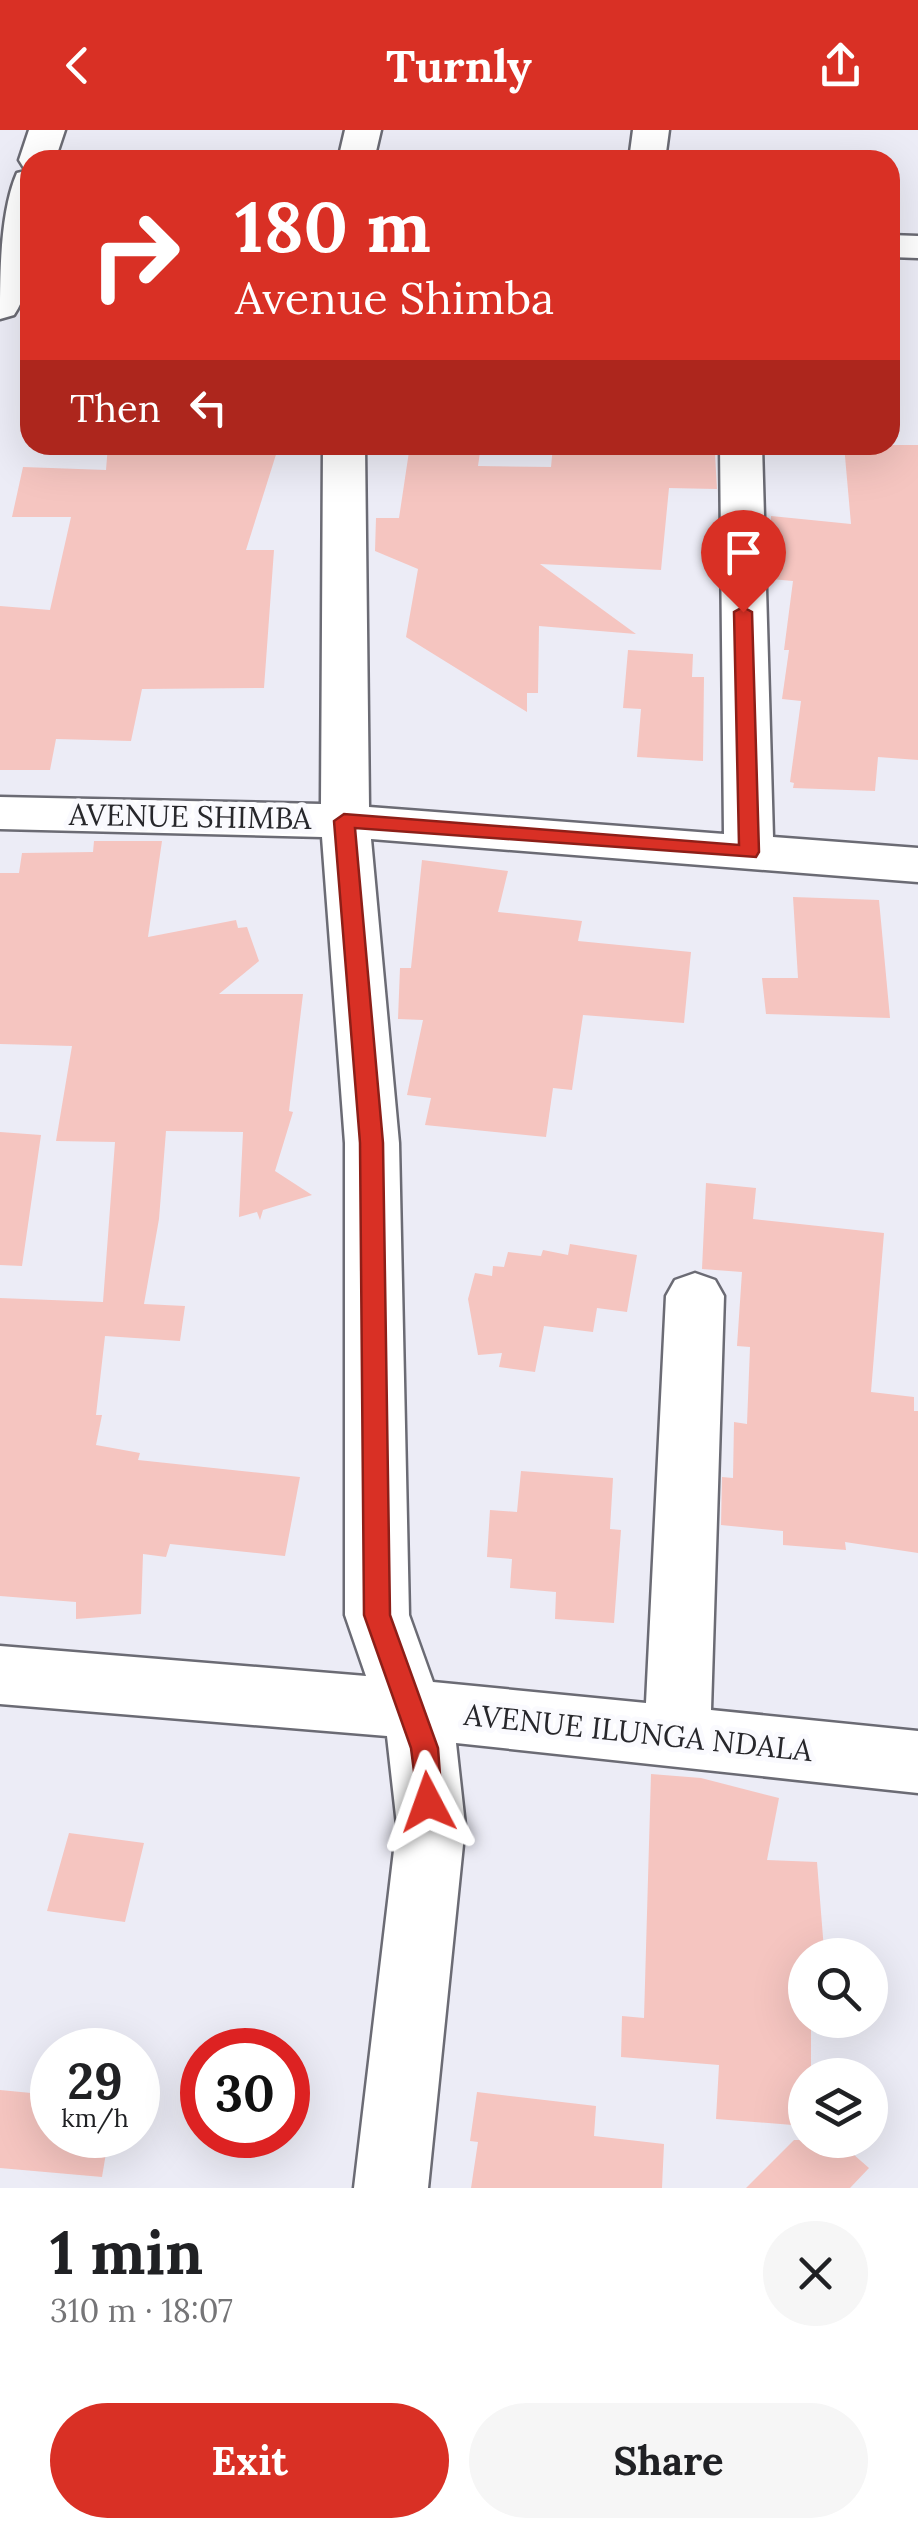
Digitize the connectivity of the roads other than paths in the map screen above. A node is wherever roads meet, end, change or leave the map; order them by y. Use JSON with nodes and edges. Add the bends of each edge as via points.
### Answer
{"nodes":[{"id":1,"x":20,"y":207,"type":"edge"},
{"id":2,"x":7,"y":240,"type":"edge"},
{"id":3,"x":0,"y":307,"type":"edge"},
{"id":4,"x":344,"y":455,"type":"edge"},
{"id":5,"x":741,"y":455,"type":"edge"},
{"id":6,"x":0,"y":813,"type":"edge"},
{"id":7,"x":344,"y":821,"type":"junction"},
{"id":8,"x":749,"y":852,"type":"junction"},
{"id":9,"x":918,"y":866,"type":"edge"},
{"id":10,"x":695,"y":1296,"type":"dead end"},
{"id":11,"x":0,"y":1676,"type":"edge"},
{"id":12,"x":414,"y":1710,"type":"junction"},
{"id":13,"x":676,"y":1736,"type":"junction"},
{"id":14,"x":918,"y":1762,"type":"edge"},
{"id":15,"x":391,"y":2188,"type":"edge"}],
"edges":[{"from":1,"to":2,"type":"street"},
{"from":2,"to":3,"type":"street"},
{"from":4,"to":7,"type":"street"},
{"from":5,"to":8,"type":"street"},
{"from":6,"to":7,"type":"street","name":"AVENUE SHIMBA"},
{"from":7,"to":8,"type":"street","name":"AVENUE SHIMBA"},
{"from":7,"to":12,"type":"street","via":[[372,1143],[377,1615]]},
{"from":8,"to":9,"type":"street","name":"AVENUE SHIMBA"},
{"from":10,"to":13,"type":"street"},
{"from":11,"to":12,"type":"street","name":"AVENUE ILUNGA NDALA"},
{"from":12,"to":13,"type":"street","name":"AVENUE ILUNGA NDALA"},
{"from":12,"to":15,"type":"street","via":[[425,1748],[430,1825]]},
{"from":13,"to":14,"type":"street","name":"AVENUE ILUNGA NDALA"}]}
